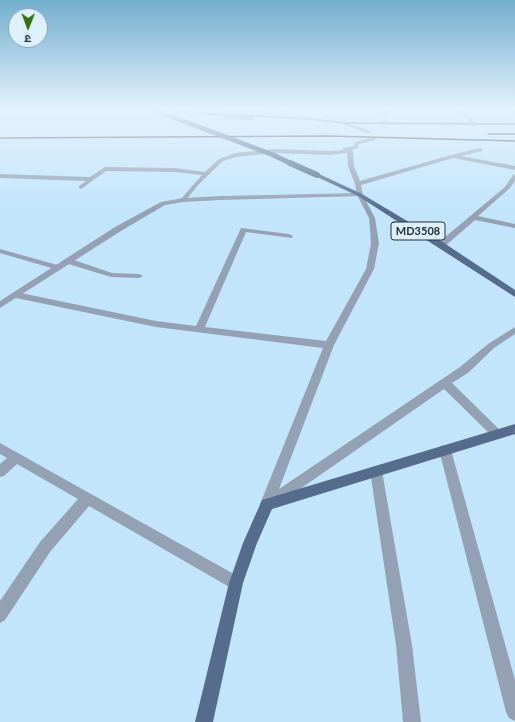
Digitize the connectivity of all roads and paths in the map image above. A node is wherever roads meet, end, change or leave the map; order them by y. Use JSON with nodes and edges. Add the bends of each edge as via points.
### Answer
{"nodes":[{"id":1,"x":244,"y":144,"type":"edge"},
{"id":2,"x":357,"y":144,"type":"edge"},
{"id":3,"x":480,"y":150,"type":"dead end"},
{"id":4,"x":350,"y":151,"type":"junction"},
{"id":5,"x":453,"y":156,"type":"junction"},
{"id":6,"x":515,"y":168,"type":"edge"},
{"id":7,"x":206,"y":174,"type":"junction"},
{"id":8,"x":0,"y":176,"type":"edge"},
{"id":9,"x":515,"y":176,"type":"edge"},
{"id":10,"x":91,"y":179,"type":"junction"},
{"id":11,"x":358,"y":184,"type":"junction"},
{"id":12,"x":81,"y":187,"type":"dead end"},
{"id":13,"x":360,"y":195,"type":"junction"},
{"id":14,"x":183,"y":200,"type":"junction"},
{"id":15,"x":472,"y":218,"type":"junction"},
{"id":16,"x":515,"y":226,"type":"edge"},
{"id":17,"x":289,"y":236,"type":"dead end"},
{"id":18,"x":441,"y":246,"type":"junction"},
{"id":19,"x":0,"y":251,"type":"edge"},
{"id":20,"x":68,"y":261,"type":"junction"},
{"id":21,"x":58,"y":268,"type":"junction"},
{"id":22,"x":139,"y":276,"type":"dead end"},
{"id":23,"x":515,"y":294,"type":"edge"},
{"id":24,"x":16,"y":295,"type":"junction"},
{"id":25,"x":0,"y":304,"type":"edge"},
{"id":26,"x":199,"y":329,"type":"junction"},
{"id":27,"x":515,"y":330,"type":"edge"},
{"id":28,"x":329,"y":345,"type":"junction"},
{"id":29,"x":445,"y":383,"type":"junction"},
{"id":30,"x":515,"y":429,"type":"edge"},
{"id":31,"x":498,"y":434,"type":"junction"},
{"id":32,"x":0,"y":448,"type":"edge"},
{"id":33,"x":445,"y":450,"type":"junction"},
{"id":34,"x":15,"y":458,"type":"junction"},
{"id":35,"x":376,"y":471,"type":"junction"},
{"id":36,"x":0,"y":472,"type":"edge"},
{"id":37,"x":87,"y":499,"type":"junction"},
{"id":38,"x":267,"y":504,"type":"junction"},
{"id":39,"x":236,"y":583,"type":"junction"},
{"id":40,"x":0,"y":615,"type":"edge"},
{"id":41,"x":515,"y":712,"type":"edge"},
{"id":42,"x":204,"y":722,"type":"edge"},
{"id":43,"x":412,"y":722,"type":"edge"}],
"edges":[{"from":1,"to":13,"type":"main road","number":"MD3508","bridge":true},
{"from":2,"to":4,"type":"street","via":[[356,147],[345,149]]},
{"from":3,"to":5,"type":"street"},
{"from":4,"to":7,"type":"street","via":[[274,151],[235,155],[221,160]]},
{"from":4,"to":11,"type":"street","via":[[351,166]]},
{"from":5,"to":6,"type":"street"},
{"from":5,"to":11,"type":"street"},
{"from":7,"to":10,"type":"street","via":[[175,170],[105,169]]},
{"from":7,"to":14,"type":"street"},
{"from":8,"to":10,"type":"street"},
{"from":9,"to":15,"type":"street","via":[[507,188]]},
{"from":10,"to":12,"type":"street"},
{"from":11,"to":13,"type":"street"},
{"from":13,"to":14,"type":"street"},
{"from":13,"to":18,"type":"main road","number":"MD3508"},
{"from":13,"to":28,"type":"street","via":[[372,218],[375,243],[370,269]]},
{"from":14,"to":20,"type":"street","via":[[163,203]]},
{"from":15,"to":16,"type":"street"},
{"from":15,"to":18,"type":"street"},
{"from":17,"to":26,"type":"street","via":[[244,230]]},
{"from":18,"to":23,"type":"main road","number":"MD3508"},
{"from":19,"to":21,"type":"street"},
{"from":20,"to":21,"type":"street"},
{"from":20,"to":22,"type":"street","via":[[111,275]]},
{"from":21,"to":24,"type":"street"},
{"from":24,"to":25,"type":"street"},
{"from":24,"to":26,"type":"street","via":[[156,324]]},
{"from":26,"to":28,"type":"street"},
{"from":27,"to":29,"type":"street"},
{"from":28,"to":38,"type":"street"},
{"from":29,"to":31,"type":"street"},
{"from":29,"to":38,"type":"street"},
{"from":30,"to":31,"type":"main road"},
{"from":31,"to":33,"type":"main road"},
{"from":32,"to":34,"type":"street"},
{"from":33,"to":35,"type":"main road"},
{"from":33,"to":41,"type":"street"},
{"from":34,"to":36,"type":"street"},
{"from":34,"to":37,"type":"street"},
{"from":35,"to":38,"type":"main road"},
{"from":35,"to":43,"type":"street","via":[[404,645]]},
{"from":37,"to":39,"type":"street"},
{"from":37,"to":40,"type":"street","via":[[45,547]]},
{"from":38,"to":39,"type":"main road"},
{"from":39,"to":42,"type":"main road"}]}
